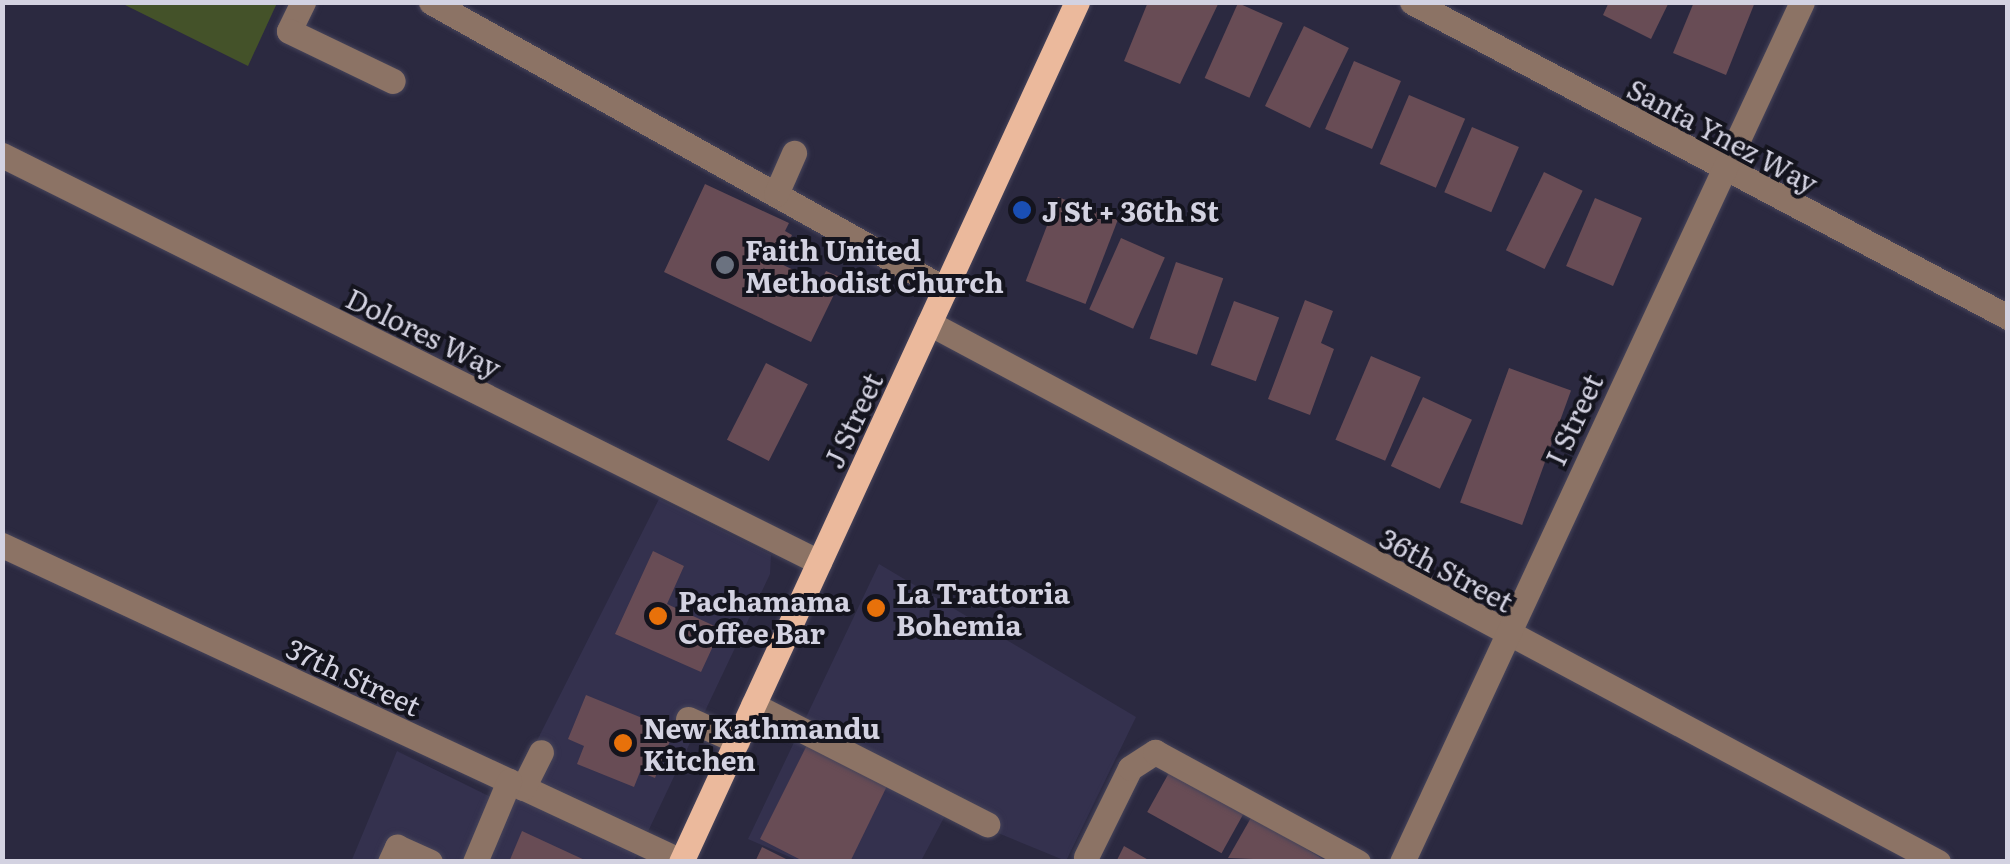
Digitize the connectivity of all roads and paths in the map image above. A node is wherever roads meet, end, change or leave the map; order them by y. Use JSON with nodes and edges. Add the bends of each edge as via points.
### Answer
{"nodes":[{"id":1,"x":303,"y":2,"type":"edge"},
{"id":2,"x":431,"y":2,"type":"edge"},
{"id":3,"x":1077,"y":2,"type":"edge"},
{"id":4,"x":1802,"y":2,"type":"edge"},
{"id":5,"x":1424,"y":5,"type":"edge"},
{"id":6,"x":393,"y":81,"type":"dead end"},
{"id":7,"x":794,"y":153,"type":"dead end"},
{"id":8,"x":2,"y":156,"type":"edge"},
{"id":9,"x":1722,"y":170,"type":"junction"},
{"id":10,"x":776,"y":194,"type":"junction"},
{"id":11,"x":946,"y":289,"type":"junction"},
{"id":12,"x":2008,"y":317,"type":"edge"},
{"id":13,"x":929,"y":323,"type":"junction"},
{"id":14,"x":2,"y":545,"type":"edge"},
{"id":15,"x":819,"y":562,"type":"junction"},
{"id":16,"x":1506,"y":635,"type":"junction"},
{"id":17,"x":753,"y":706,"type":"junction"},
{"id":18,"x":688,"y":719,"type":"dead end"},
{"id":19,"x":736,"y":741,"type":"junction"},
{"id":20,"x":540,"y":752,"type":"dead end"},
{"id":21,"x":516,"y":784,"type":"junction"},
{"id":22,"x":986,"y":824,"type":"dead end"},
{"id":23,"x":1086,"y":857,"type":"dead end"},
{"id":24,"x":681,"y":861,"type":"edge"},
{"id":25,"x":390,"y":862,"type":"edge"},
{"id":26,"x":430,"y":862,"type":"edge"},
{"id":27,"x":475,"y":862,"type":"edge"},
{"id":28,"x":1358,"y":862,"type":"edge"},
{"id":29,"x":1402,"y":862,"type":"edge"},
{"id":30,"x":1938,"y":862,"type":"edge"}],
"edges":[{"from":1,"to":6,"type":"street","via":[[289,30]]},
{"from":2,"to":10,"type":"street"},
{"from":3,"to":11,"type":"main road","name":"J Street"},
{"from":4,"to":9,"type":"street","name":"I Street"},
{"from":5,"to":9,"type":"street","name":"Santa Ynez Way"},
{"from":7,"to":10,"type":"street"},
{"from":8,"to":15,"type":"street","name":"Dolores Way"},
{"from":9,"to":12,"type":"street","name":"Santa Ynez Way"},
{"from":9,"to":16,"type":"street","name":"I Street"},
{"from":10,"to":11,"type":"street"},
{"from":11,"to":13,"type":"main road","name":"J Street"},
{"from":13,"to":15,"type":"main road","name":"J Street"},
{"from":13,"to":16,"type":"street","name":"36th Street"},
{"from":14,"to":21,"type":"street","name":"37th Street"},
{"from":15,"to":17,"type":"main road","name":"J Street"},
{"from":16,"to":29,"type":"street","name":"I Street"},
{"from":16,"to":30,"type":"street","name":"36th Street"},
{"from":17,"to":19,"type":"main road","name":"J Street"},
{"from":17,"to":22,"type":"street"},
{"from":18,"to":19,"type":"street"},
{"from":19,"to":24,"type":"main road","name":"J Street"},
{"from":20,"to":21,"type":"street"},
{"from":21,"to":24,"type":"street","name":"37th Street"},
{"from":21,"to":27,"type":"street"},
{"from":23,"to":28,"type":"street","via":[[1130,768],[1155,752]]},
{"from":25,"to":26,"type":"street","via":[[397,847]]}]}
